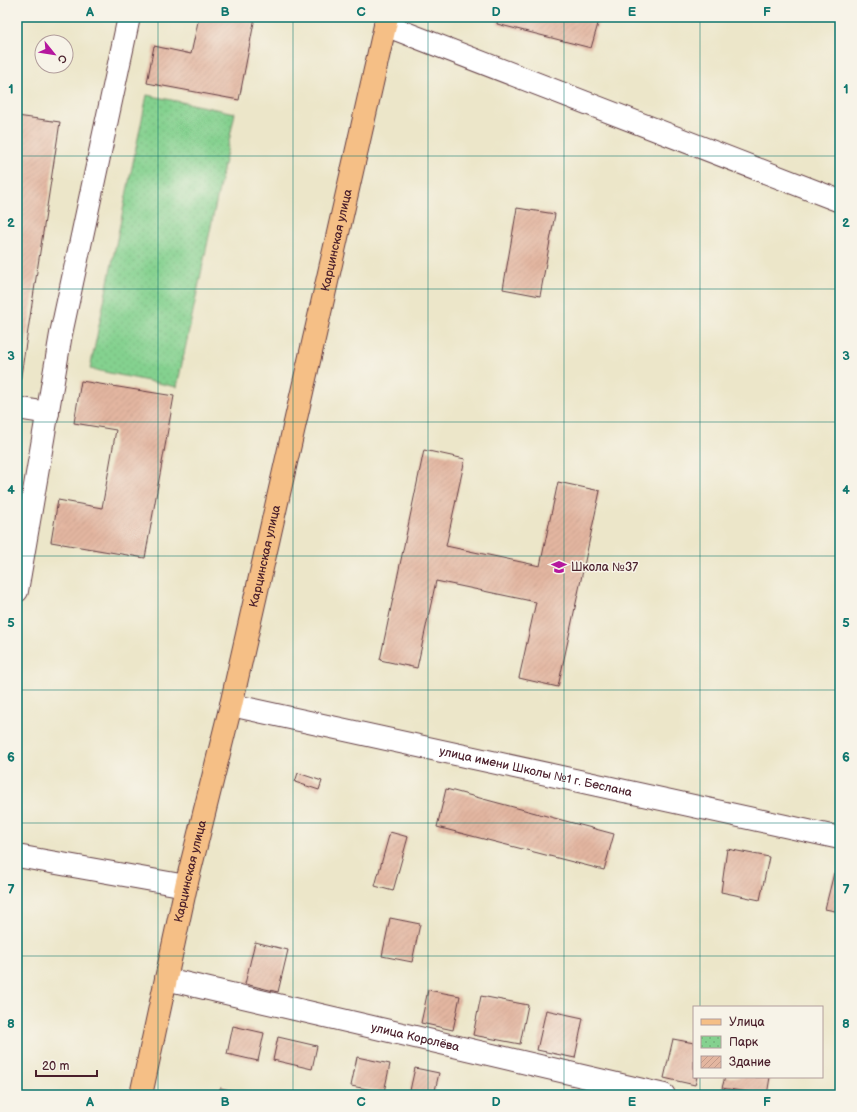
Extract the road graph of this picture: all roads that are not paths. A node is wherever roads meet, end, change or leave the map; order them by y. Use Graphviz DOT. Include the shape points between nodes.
graph roads {
  1 [pos="125,19"];
  2 [pos="386,21"];
  3 [pos="840,201"];
  4 [pos="17,408"];
  5 [pos="48,413"];
  6 [pos="17,591"];
  7 [pos="231,705"];
  8 [pos="840,838"];
  9 [pos="17,856"];
  10 [pos="186,886"];
  11 [pos="166,979"];
  12 [pos="141,1095"];
  13 [pos="664,1095"];
  1 -- 5 [label="street" via="61,334"];
  2 -- 3 [label="street"];
  2 -- 7 [label="main road, Карцинская улица"];
  4 -- 5 [label="street"];
  5 -- 6 [label="street"];
  7 -- 8 [label="street, улица имени Школы №1 г. Беслана"];
  7 -- 10 [label="main road, Карцинская улица"];
  9 -- 10 [label="street"];
  10 -- 11 [label="main road, Карцинская улица"];
  11 -- 12 [label="main road, Карцинская улица"];
  11 -- 13 [label="street, улица Королёва"];
}
